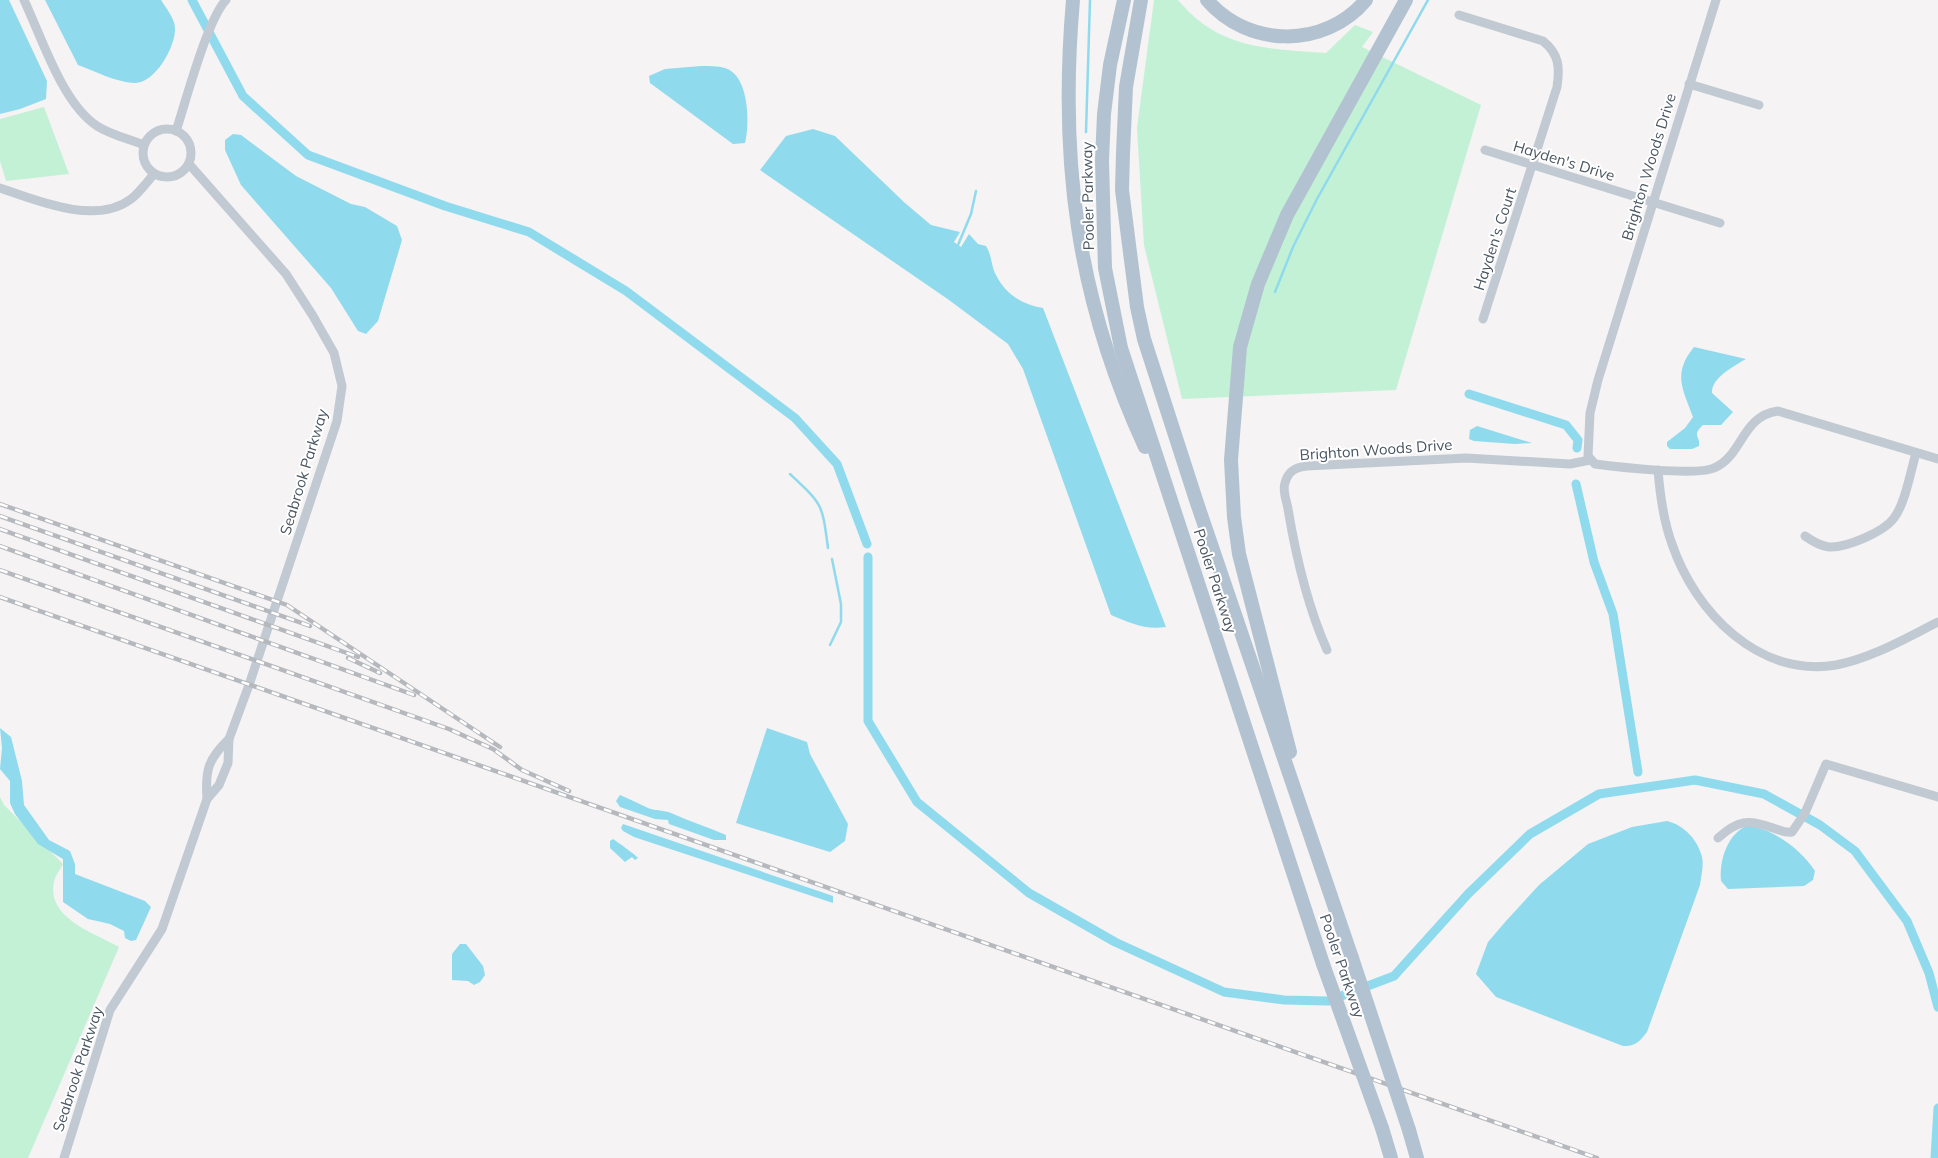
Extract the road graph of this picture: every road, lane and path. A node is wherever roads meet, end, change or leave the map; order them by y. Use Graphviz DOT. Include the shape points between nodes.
graph roads {
  1 [pos="24,0"];
  2 [pos="1073,0"];
  3 [pos="1124,0"];
  4 [pos="1141,0"];
  5 [pos="1207,0"];
  6 [pos="1366,0"];
  7 [pos="1406,0"];
  8 [pos="1716,0"];
  9 [pos="221,2"];
  10 [pos="1459,15"];
  11 [pos="1689,84"];
  12 [pos="1759,105"];
  13 [pos="176,131"];
  14 [pos="144,145"];
  15 [pos="1485,150"];
  16 [pos="188,164"];
  17 [pos="1533,166"];
  18 [pos="154,174"];
  19 [pos="0,188"];
  20 [pos="1652,203"];
  21 [pos="1720,223"];
  22 [pos="1484,319"];
  23 [pos="1916,452"];
  24 [pos="1938,459"];
  25 [pos="1590,460"];
  26 [pos="1658,470"];
  27 [pos="1175,513"];
  28 [pos="1804,536"];
  29 [pos="1938,622"];
  30 [pos="1327,650"];
  31 [pos="229,739"];
  32 [pos="1938,797"];
  33 [pos="207,799"];
  34 [pos="1302,814"];
  35 [pos="1718,838"];
  36 [pos="64,1158"];
  37 [pos="1391,1158"];
  38 [pos="1417,1158"];
  1 -- 14 [label="street" via="68,96 82,114 99,127"];
  2 -- 27 [label="main road" via="1067,113 1076,221 1088,285 1123,395"];
  3 -- 27 [label="main road, Pooler Parkway" via="1110,65 1104,114 1105,268 1121,348"];
  4 -- 34 [label="main road, Pooler Parkway" via="1126,87 1122,162 1122,190 1137,307 1144,339 1196,503"];
  5 -- 6 [label="main road" via="1242,27 1258,34 1286,36 1322,31 1351,15"];
  7 -- 34 [label="main road" via="1271,250 1248,314 1236,372 1231,460 1239,554 1289,749"];
  8 -- 11 [label="street, Brighton Woods Drive"];
  9 -- 13 [label="street"];
  10 -- 17 [label="street, Hayden's Court" via="1543,41 1558,59 1557,87"];
  11 -- 12 [label="street"];
  11 -- 20 [label="street, Brighton Woods Drive"];
  13 -- 14 [label="street" via="157,131"];
  13 -- 16 [label="street" via="188,141 191,149"];
  14 -- 18 [label="street" via="144,161"];
  15 -- 17 [label="street, Hayden's Drive"];
  16 -- 18 [label="street" via="177,175 161,177"];
  16 -- 31 [label="street, Seabrook Parkway" via="286,274 334,353 342,386 336,421"];
  17 -- 20 [label="street, Hayden's Drive"];
  17 -- 22 [label="street, Hayden's Court"];
  18 -- 19 [label="street" via="130,200 112,208 95,210 58,208"];
  20 -- 21 [label="street, Hayden's Drive"];
  20 -- 25 [label="street, Brighton Woods Drive" via="1593,399 1589,428"];
  23 -- 24 [label="street, Brighton Woods Drive"];
  23 -- 26 [label="street, Brighton Woods Drive" via="1778,411 1752,423 1724,462 1714,468"];
  23 -- 28 [label="street" via="1899,509 1882,529 1838,546 1816,543"];
  25 -- 26 [label="street, Brighton Woods Drive" via="1595,464"];
  25 -- 30 [label="street, Brighton Woods Drive" via="1570,464 1440,458 1297,467 1289,473 1284,484 1295,555"];
  26 -- 29 [label="street" via="1672,546 1700,600 1725,629 1764,655 1801,666 1836,665 1875,653"];
  27 -- 37 [label="main road, Pooler Parkway, bridge" via="1322,964"];
  31 -- 33 [label="street, Seabrook Parkway" via="228,763 219,785"];
  31 -- 33 [label="street, Seabrook Parkway" via="214,754 209,766"];
  32 -- 35 [label="street" via="1826,764 1792,832 1757,822 1744,822"];
  33 -- 36 [label="street, Seabrook Parkway" via="162,929 110,1010"];
  34 -- 38 [label="main road, Pooler Parkway, bridge"];
}
